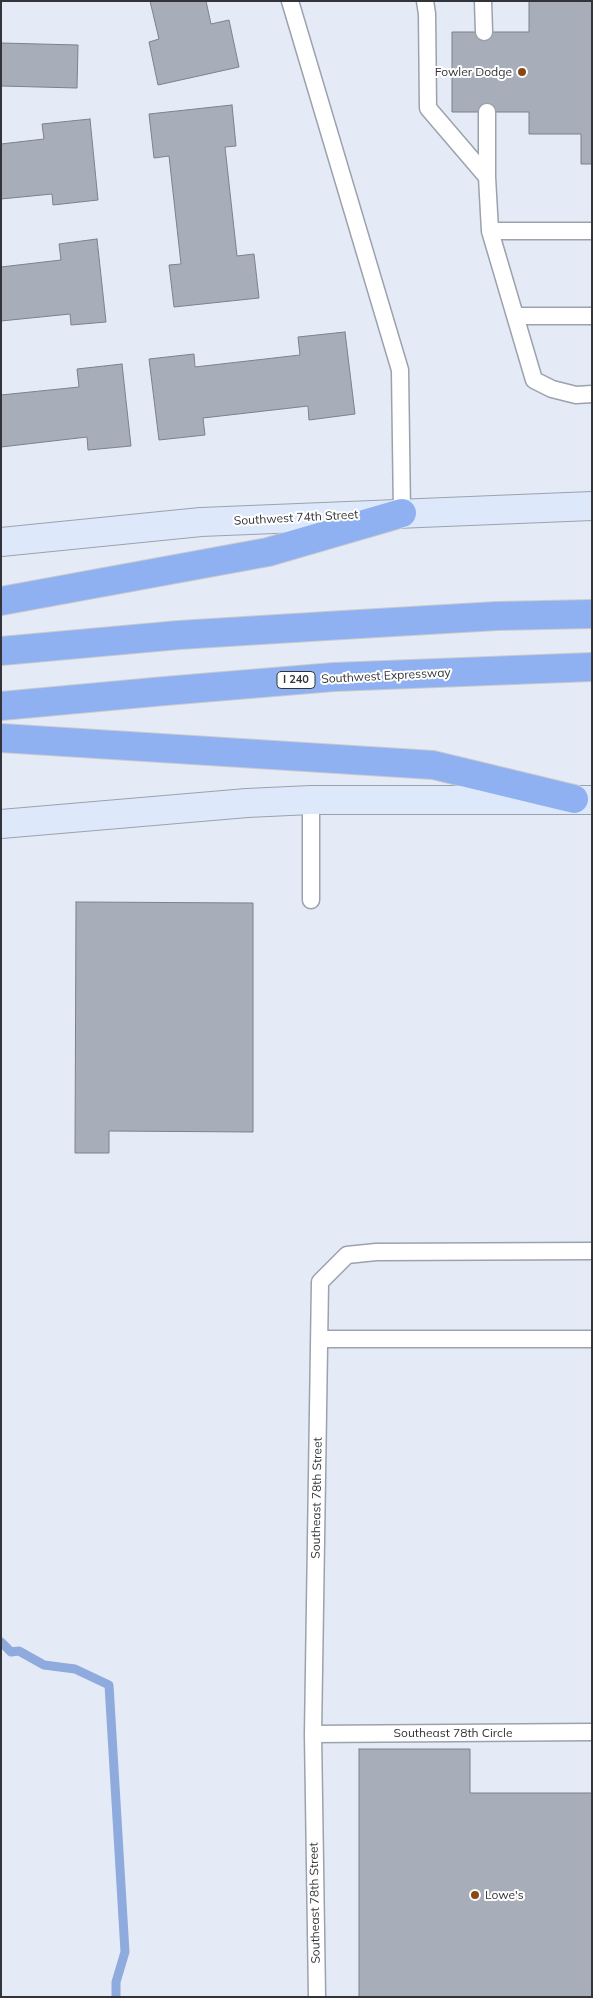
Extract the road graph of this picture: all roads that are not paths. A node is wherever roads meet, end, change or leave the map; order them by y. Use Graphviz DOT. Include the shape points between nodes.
graph roads {
  1 [pos="290,1"];
  2 [pos="424,1"];
  3 [pos="483,1"];
  4 [pos="484,32"];
  5 [pos="487,112"];
  6 [pos="487,177"];
  7 [pos="490,230"];
  8 [pos="592,230"];
  9 [pos="515,316"];
  10 [pos="592,316"];
  11 [pos="592,394"];
  12 [pos="592,506"];
  13 [pos="402,513"];
  14 [pos="1,542"];
  15 [pos="1,601"];
  16 [pos="592,614"];
  17 [pos="1,651"];
  18 [pos="592,667"];
  19 [pos="1,706"];
  20 [pos="1,738"];
  21 [pos="583,799"];
  22 [pos="311,800"];
  23 [pos="1,824"];
  24 [pos="311,900"];
  25 [pos="592,1252"];
  26 [pos="319,1339"];
  27 [pos="592,1340"];
  28 [pos="592,1732"];
  29 [pos="313,1734"];
  30 [pos="317,1997"];
  1 -- 13 [label="lane" via="400,370"];
  2 -- 6 [label="lane" via="427,14 428,108"];
  3 -- 4 [label="lane"];
  5 -- 6 [label="lane"];
  6 -- 7 [label="lane"];
  7 -- 8 [label="lane"];
  7 -- 9 [label="lane"];
  9 -- 10 [label="lane"];
  9 -- 11 [label="lane" via="534,380 576,395"];
  12 -- 13 [label="main road, Southwest 74th Street"];
  13 -- 14 [label="main road, Southwest 74th Street" via="200,522"];
  13 -- 15 [label="highway" via="268,552"];
  16 -- 17 [label="highway" via="343,624"];
  18 -- 19 [label="highway, Southwest Expressway / I 240" via="334,677"];
  20 -- 21 [label="highway" via="433,765"];
  21 -- 22 [label="main road"];
  22 -- 23 [label="main road"];
  22 -- 24 [label="lane"];
  25 -- 26 [label="lane, Southeast 78th Street" via="376,1252 347,1256 320,1282"];
  26 -- 27 [label="lane"];
  26 -- 29 [label="lane, Southeast 78th Street"];
  28 -- 29 [label="lane, Southeast 78th Circle"];
  29 -- 30 [label="lane, Southeast 78th Street"];
}
